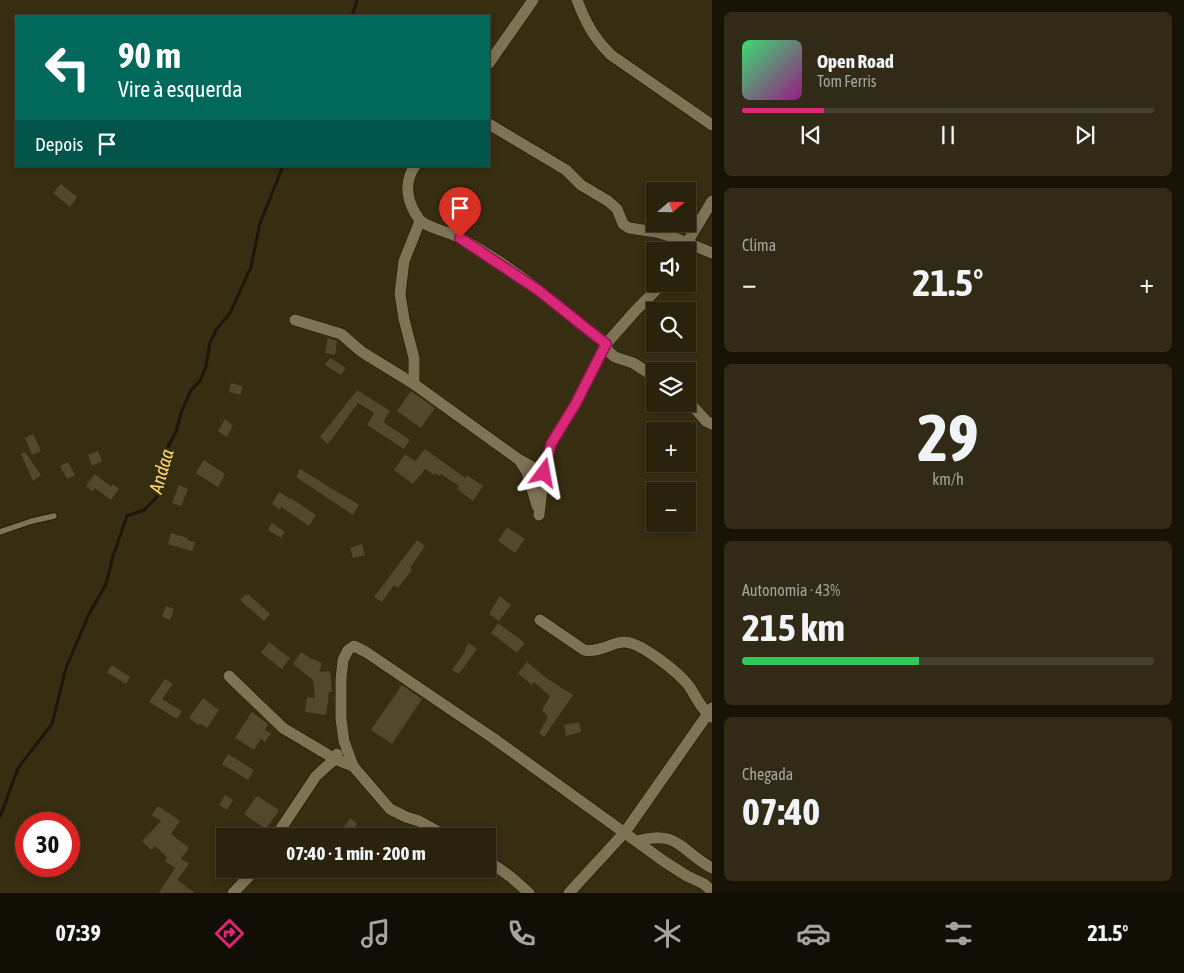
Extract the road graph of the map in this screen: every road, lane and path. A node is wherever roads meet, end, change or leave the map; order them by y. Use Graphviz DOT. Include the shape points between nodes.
graph roads {
  1 [pos="533,0"];
  2 [pos="577,0"];
  3 [pos="490,62"];
  4 [pos="490,125"];
  5 [pos="712,125"];
  6 [pos="414,167"];
  7 [pos="712,201"];
  8 [pos="420,221"];
  9 [pos="675,242"];
  10 [pos="687,242"];
  11 [pos="696,250"];
  12 [pos="712,253"];
  13 [pos="654,292"];
  14 [pos="295,320"];
  15 [pos="606,344"];
  16 [pos="646,372"];
  17 [pos="414,384"];
  18 [pos="696,410"];
  19 [pos="712,424"];
  20 [pos="518,459"];
  21 [pos="544,473"];
  22 [pos="54,516"];
  23 [pos="0,532"];
  24 [pos="540,620"];
  25 [pos="229,676"];
  26 [pos="710,713"];
  27 [pos="344,741"];
  28 [pos="335,759"];
  29 [pos="353,766"];
  30 [pos="281,828"];
  31 [pos="432,828"];
  32 [pos="626,832"];
  33 [pos="637,841"];
  34 [pos="496,867"];
  35 [pos="712,868"];
  36 [pos="247,878"];
  37 [pos="712,891"];
  38 [pos="233,893"];
  39 [pos="529,893"];
  40 [pos="569,893"];
  1 -- 3 [label="street"];
  2 -- 5 [label="street" via="587,25 611,55"];
  4 -- 9 [label="street" via="566,170 581,185 617,209 623,224 629,228 656,232"];
  6 -- 8 [label="street" via="409,175 407,191"];
  7 -- 10 [label="street"];
  8 -- 15 [label="street" via="460,238 499,262"];
  8 -- 17 [label="street" via="404,261 400,294 414,358"];
  11 -- 12 [label="street"];
  13 -- 15 [label="street"];
  14 -- 17 [label="street" via="341,334 362,352"];
  15 -- 16 [label="street" via="614,358"];
  15 -- 21 [label="street" via="551,444"];
  17 -- 20 [label="street"];
  18 -- 19 [label="street"];
  20 -- 21 [label="street"];
  20 -- 21 [label="street" via="527,472 539,515"];
  22 -- 23 [label="lane"];
  24 -- 26 [label="street" via="584,650 624,642 641,648 678,673"];
  25 -- 28 [label="street" via="283,728"];
  26 -- 32 [label="street"];
  27 -- 28 [label="street"];
  27 -- 29 [label="street"];
  27 -- 32 [label="street" via="341,719 343,660 354,646 493,738"];
  28 -- 29 [label="street"];
  28 -- 30 [label="street" via="316,776"];
  29 -- 31 [label="street" via="390,808"];
  32 -- 33 [label="street"];
  32 -- 40 [label="street"];
  33 -- 35 [label="street" via="651,837 668,838"];
  33 -- 37 [label="street"];
  34 -- 39 [label="street"];
  36 -- 38 [label="street"];
}
